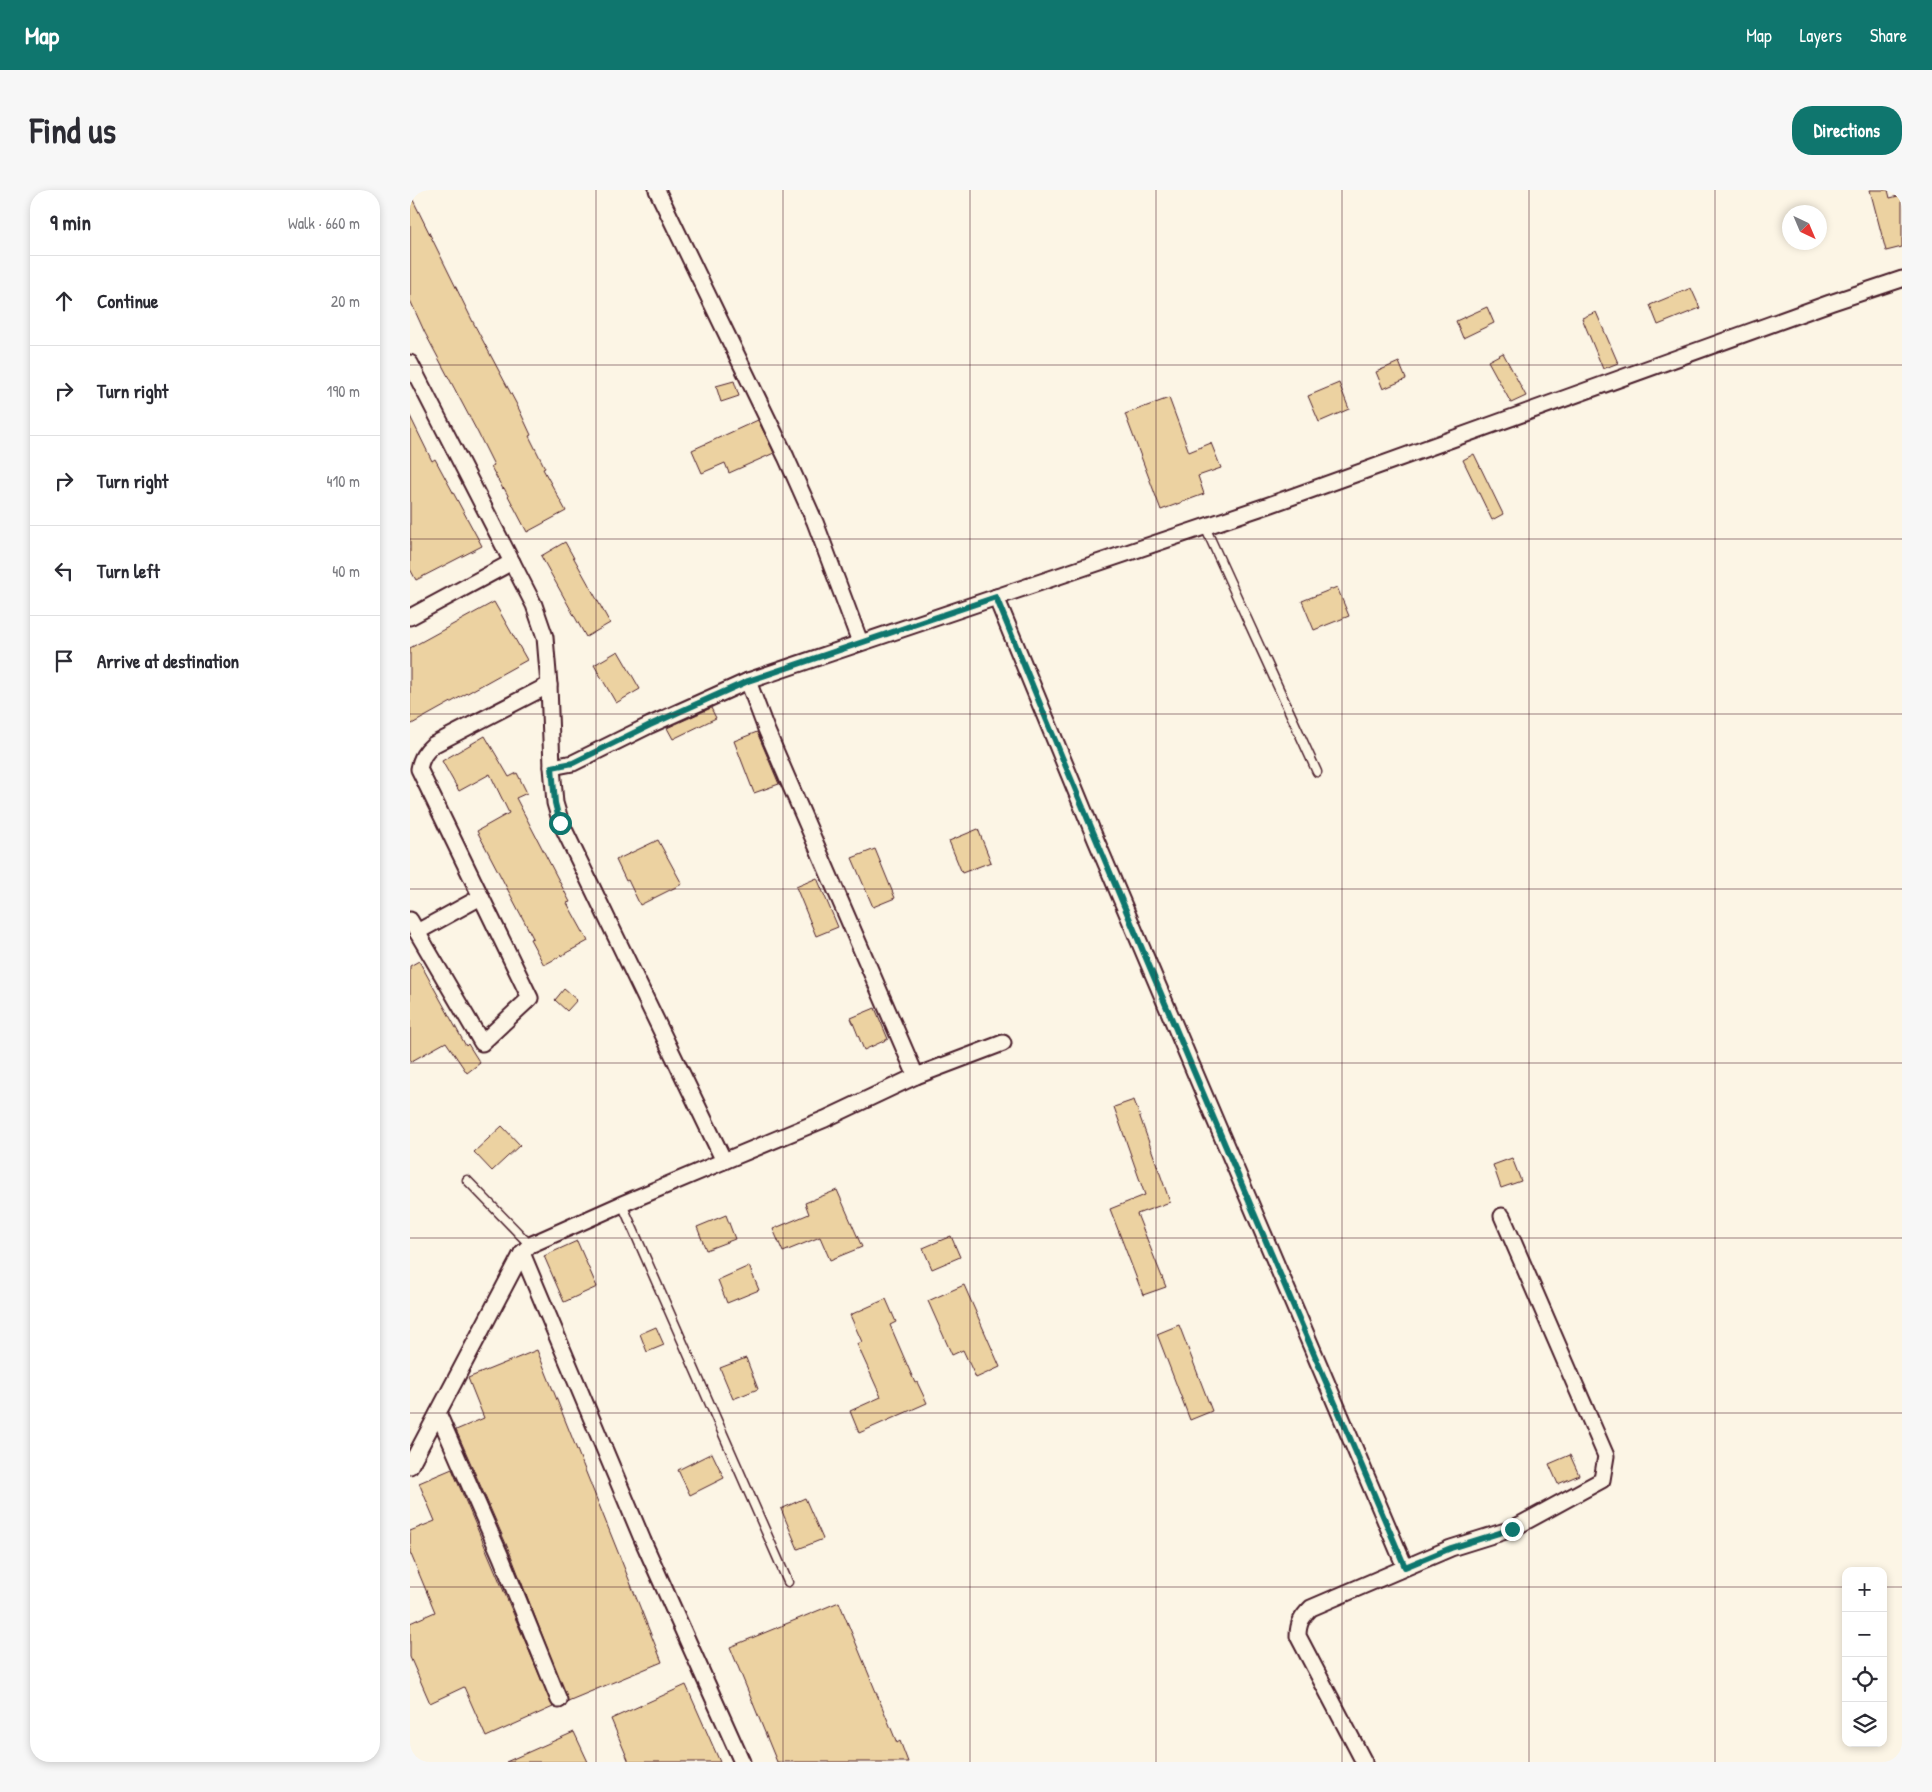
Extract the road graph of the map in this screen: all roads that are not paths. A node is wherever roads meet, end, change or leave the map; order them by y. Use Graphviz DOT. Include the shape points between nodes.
graph roads {
  1 [pos="657,190"];
  2 [pos="1902,279"];
  3 [pos="410,363"];
  4 [pos="1205,527"];
  5 [pos="512,562"];
  6 [pos="996,597"];
  7 [pos="410,617"];
  8 [pos="860,642"];
  9 [pos="748,681"];
  10 [pos="549,685"];
  11 [pos="552,767"];
  12 [pos="1317,772"];
  13 [pos="481,897"];
  14 [pos="414,926"];
  15 [pos="1003,1043"];
  16 [pos="916,1076"];
  17 [pos="724,1162"];
  18 [pos="467,1180"];
  19 [pos="622,1204"];
  20 [pos="1502,1216"];
  21 [pos="526,1249"];
  22 [pos="438,1413"];
  23 [pos="410,1466"];
  24 [pos="1405,1567"];
  25 [pos="788,1582"];
  26 [pos="559,1700"];
  27 [pos="742,1762"];
  28 [pos="1364,1762"];
  1 -- 8 [label="street" via="793,473"];
  2 -- 4 [label="street"];
  3 -- 5 [label="street"];
  4 -- 6 [label="street"];
  4 -- 12 [label="lane"];
  5 -- 7 [label="street"];
  5 -- 10 [label="street" via="534,605 545,637"];
  6 -- 8 [label="street"];
  6 -- 24 [label="street" via="1118,894"];
  8 -- 9 [label="street"];
  9 -- 11 [label="street" via="573,763"];
  9 -- 16 [label="street"];
  10 -- 11 [label="street"];
  10 -- 13 [label="street" via="433,745 421,760 419,769"];
  11 -- 17 [label="street" via="560,823"];
  13 -- 14 [label="street"];
  13 -- 14 [label="street" via="530,998 482,1044"];
  15 -- 16 [label="street"];
  16 -- 17 [label="street"];
  17 -- 19 [label="street"];
  18 -- 21 [label="lane"];
  19 -- 21 [label="street"];
  19 -- 25 [label="lane"];
  20 -- 24 [label="street" via="1606,1456 1602,1480 1512,1529 1451,1548"];
  21 -- 22 [label="street"];
  21 -- 27 [label="street" via="643,1541"];
  22 -- 23 [label="street"];
  22 -- 26 [label="street"];
  24 -- 28 [label="street" via="1311,1608 1298,1625 1298,1636"];
}
